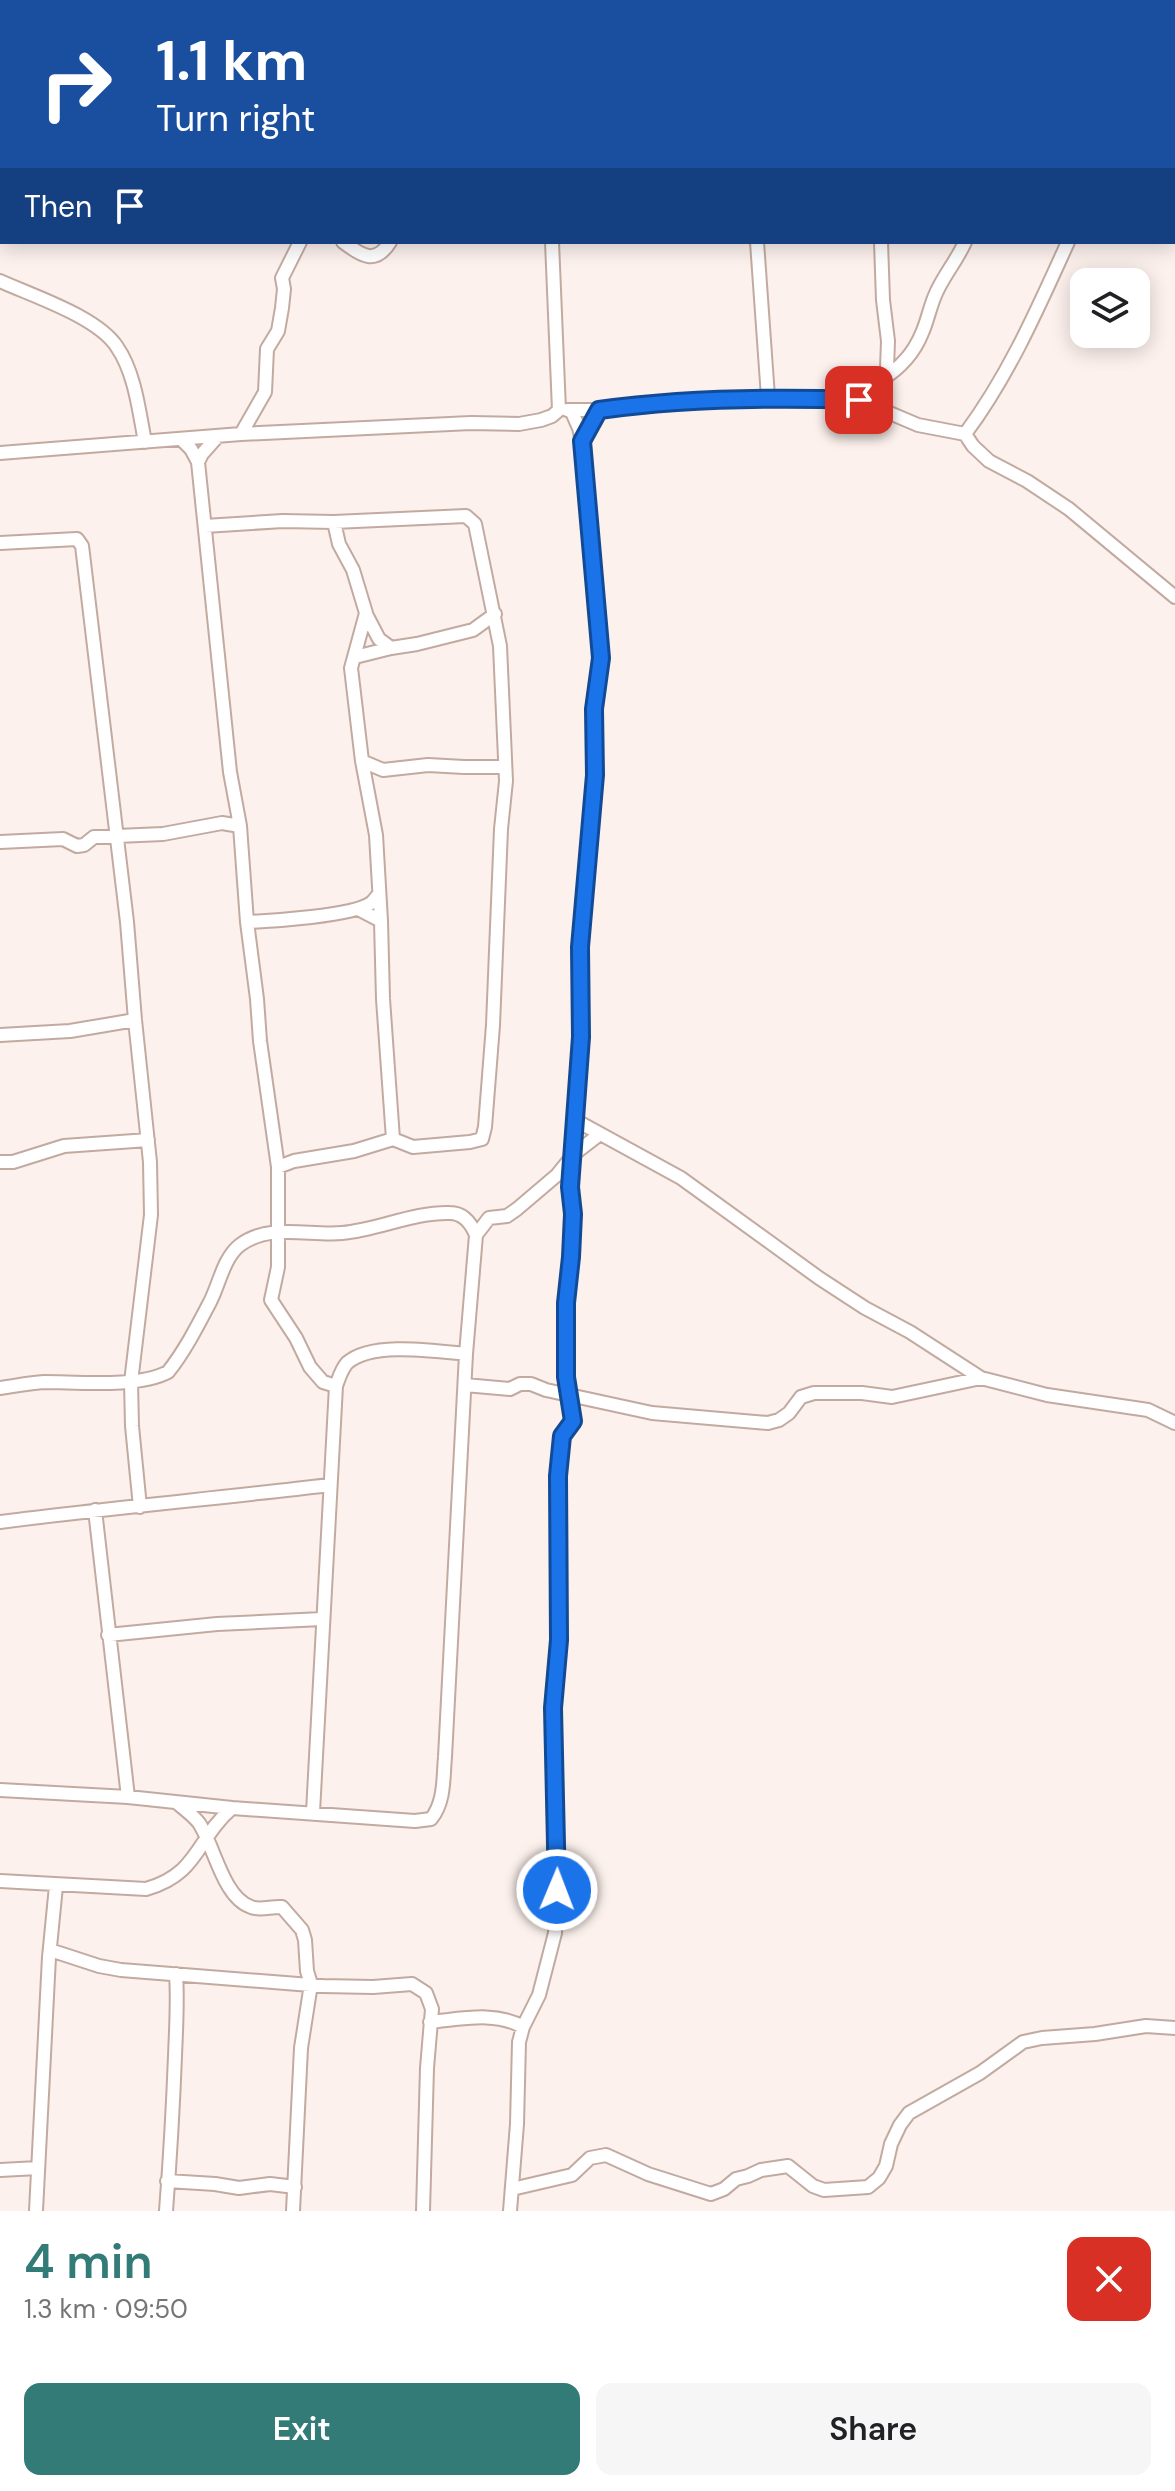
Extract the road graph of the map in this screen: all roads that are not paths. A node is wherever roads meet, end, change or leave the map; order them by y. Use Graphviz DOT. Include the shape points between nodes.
graph roads {
  1 [pos="299,244"];
  2 [pos="346,244"];
  3 [pos="389,244"];
  4 [pos="552,244"];
  5 [pos="757,244"];
  6 [pos="881,244"];
  7 [pos="964,244"];
  8 [pos="1067,244"];
  9 [pos="0,281"];
  10 [pos="879,381"];
  11 [pos="768,397"];
  12 [pos="859,400"];
  13 [pos="565,410"];
  14 [pos="599,410"];
  15 [pos="241,434"];
  16 [pos="965,434"];
  17 [pos="218,436"];
  18 [pos="181,439"];
  19 [pos="582,441"];
  20 [pos="145,442"];
  21 [pos="0,453"];
  22 [pos="198,462"];
  23 [pos="334,522"];
  24 [pos="205,526"];
  25 [pos="0,543"];
  26 [pos="1175,597"];
  27 [pos="366,613"];
  28 [pos="495,614"];
  29 [pos="478,628"];
  30 [pos="499,639"];
  31 [pos="391,648"];
  32 [pos="355,657"];
  33 [pos="362,761"];
  34 [pos="504,767"];
  35 [pos="240,826"];
  36 [pos="115,834"];
  37 [pos="0,842"];
  38 [pos="379,894"];
  39 [pos="358,909"];
  40 [pos="381,921"];
  41 [pos="247,922"];
  42 [pos="135,1020"];
  43 [pos="0,1035"];
  44 [pos="575,1120"];
  45 [pos="600,1134"];
  46 [pos="393,1139"];
  47 [pos="148,1140"];
  48 [pos="574,1154"];
  49 [pos="0,1162"];
  50 [pos="278,1167"];
  51 [pos="489,1218"];
  52 [pos="467,1219"];
  53 [pos="279,1232"];
  54 [pos="476,1235"];
  55 [pos="466,1354"];
  56 [pos="981,1378"];
  57 [pos="131,1382"];
  58 [pos="465,1385"];
  59 [pos="336,1386"];
  60 [pos="0,1388"];
  61 [pos="568,1395"];
  62 [pos="1175,1423"];
  63 [pos="330,1485"];
  64 [pos="140,1507"];
  65 [pos="95,1510"];
  66 [pos="0,1522"];
  67 [pos="322,1619"];
  68 [pos="108,1635"];
  69 [pos="0,1790"];
  70 [pos="128,1797"];
  71 [pos="176,1802"];
  72 [pos="232,1808"];
  73 [pos="313,1812"];
  74 [pos="206,1837"];
  75 [pos="0,1881"];
  76 [pos="56,1886"];
  77 [pos="50,1950"];
  78 [pos="176,1974"];
  79 [pos="291,1984"];
  80 [pos="311,1984"];
  81 [pos="308,2003"];
  82 [pos="430,2022"];
  83 [pos="523,2027"];
  84 [pos="1175,2028"];
  85 [pos="38,2168"];
  86 [pos="0,2170"];
  87 [pos="167,2181"];
  88 [pos="295,2187"];
  89 [pos="512,2189"];
  90 [pos="36,2211"];
  91 [pos="166,2211"];
  92 [pos="293,2211"];
  93 [pos="423,2211"];
  94 [pos="510,2211"];
  1 -- 15 [label="street" via="282,278 282,308 278,331 267,349 265,392"];
  2 -- 3 [label="street" via="368,257"];
  4 -- 13 [label="street"];
  5 -- 11 [label="street"];
  6 -- 10 [label="street" via="888,341 887,368"];
  7 -- 10 [label="street" via="938,289 922,333 897,370"];
  8 -- 16 [label="street" via="991,400"];
  9 -- 20 [label="street" via="70,312 117,346"];
  10 -- 12 [label="street"];
  11 -- 12 [label="street"];
  11 -- 14 [label="street"];
  12 -- 16 [label="street" via="918,425"];
  13 -- 14 [label="street"];
  13 -- 15 [label="street" via="519,424"];
  13 -- 19 [label="street"];
  14 -- 19 [label="street"];
  15 -- 17 [label="street"];
  16 -- 26 [label="street" via="989,461 1069,509"];
  17 -- 18 [label="street"];
  17 -- 22 [label="street"];
  18 -- 20 [label="street"];
  18 -- 22 [label="street"];
  19 -- 44 [label="street" via="601,658 580,947"];
  20 -- 21 [label="street"];
  22 -- 24 [label="street"];
  23 -- 24 [label="street"];
  23 -- 27 [label="street"];
  23 -- 28 [label="street" via="466,516 475,524"];
  24 -- 35 [label="street"];
  25 -- 36 [label="street" via="77,539 82,546"];
  27 -- 31 [label="street" via="379,639"];
  27 -- 32 [label="street"];
  28 -- 29 [label="street"];
  28 -- 30 [label="street"];
  29 -- 30 [label="street"];
  29 -- 31 [label="street"];
  30 -- 34 [label="street"];
  31 -- 32 [label="street"];
  32 -- 33 [label="street" via="351,668"];
  33 -- 34 [label="street" via="383,770"];
  33 -- 38 [label="street" via="376,835"];
  34 -- 46 [label="street" via="493,1025 482,1139 413,1147"];
  35 -- 36 [label="street" via="222,823 163,834"];
  35 -- 41 [label="street"];
  36 -- 37 [label="street" via="77,846 54,838"];
  36 -- 42 [label="street"];
  38 -- 39 [label="street"];
  38 -- 40 [label="street"];
  39 -- 40 [label="street"];
  39 -- 41 [label="street"];
  40 -- 46 [label="street"];
  41 -- 50 [label="street"];
  42 -- 43 [label="street"];
  42 -- 47 [label="street"];
  44 -- 45 [label="street"];
  44 -- 48 [label="street"];
  45 -- 48 [label="street"];
  45 -- 56 [label="street" via="681,1178 842,1293"];
  46 -- 50 [label="street"];
  47 -- 49 [label="street" via="64,1146"];
  47 -- 57 [label="street" via="151,1215"];
  48 -- 51 [label="street" via="517,1209"];
  48 -- 61 [label="street" via="566,1303"];
  50 -- 53 [label="street"];
  51 -- 52 [label="street"];
  51 -- 54 [label="street"];
  52 -- 53 [label="street" via="453,1213 340,1233"];
  52 -- 54 [label="street"];
  53 -- 57 [label="street" via="239,1245 168,1372"];
  53 -- 59 [label="street" via="271,1300 310,1367 323,1382"];
  54 -- 55 [label="street"];
  55 -- 58 [label="street"];
  55 -- 59 [label="street" via="382,1351 356,1357 345,1365"];
  56 -- 61 [label="street" via="892,1397 814,1393 768,1423 652,1413"];
  56 -- 62 [label="street" via="1047,1395 1148,1410"];
  57 -- 60 [label="street" via="40,1382"];
  57 -- 64 [label="street"];
  58 -- 61 [label="street" via="510,1389 531,1384"];
  58 -- 73 [label="street" via="438,1811 431,1819 415,1821"];
  59 -- 63 [label="street"];
  61 -- 83 [label="street" via="573,1421 562,1436 558,1476 555,1933 539,1995"];
  63 -- 64 [label="street"];
  63 -- 67 [label="street"];
  64 -- 65 [label="street"];
  65 -- 66 [label="street"];
  65 -- 68 [label="street"];
  67 -- 68 [label="street"];
  67 -- 73 [label="street"];
  68 -- 70 [label="street"];
  69 -- 70 [label="street"];
  70 -- 71 [label="street"];
  71 -- 72 [label="street"];
  71 -- 74 [label="street" via="198,1821"];
  72 -- 73 [label="street"];
  72 -- 74 [label="street"];
  74 -- 76 [label="street" via="185,1869 163,1884 146,1889"];
  74 -- 80 [label="street" via="219,1870 242,1902 252,1908 282,1907 297,1923"];
  75 -- 76 [label="street"];
  76 -- 77 [label="street"];
  77 -- 78 [label="street" via="99,1966"];
  77 -- 85 [label="street"];
  78 -- 79 [label="street"];
  78 -- 87 [label="street"];
  79 -- 80 [label="street"];
  79 -- 81 [label="street"];
  80 -- 81 [label="street"];
  80 -- 82 [label="street" via="412,1984 426,1993"];
  81 -- 88 [label="street"];
  82 -- 83 [label="street" via="497,2017"];
  82 -- 93 [label="street"];
  83 -- 89 [label="street"];
  84 -- 89 [label="street" via="1146,2026 1023,2042 909,2113 891,2144 886,2166 868,2187 824,2190 788,2166 775,2166 711,2194 606,2155 590,2158 572,2175"];
  85 -- 86 [label="street"];
  85 -- 90 [label="street"];
  87 -- 88 [label="street"];
  87 -- 91 [label="street"];
  88 -- 92 [label="street"];
  89 -- 94 [label="street"];
}
